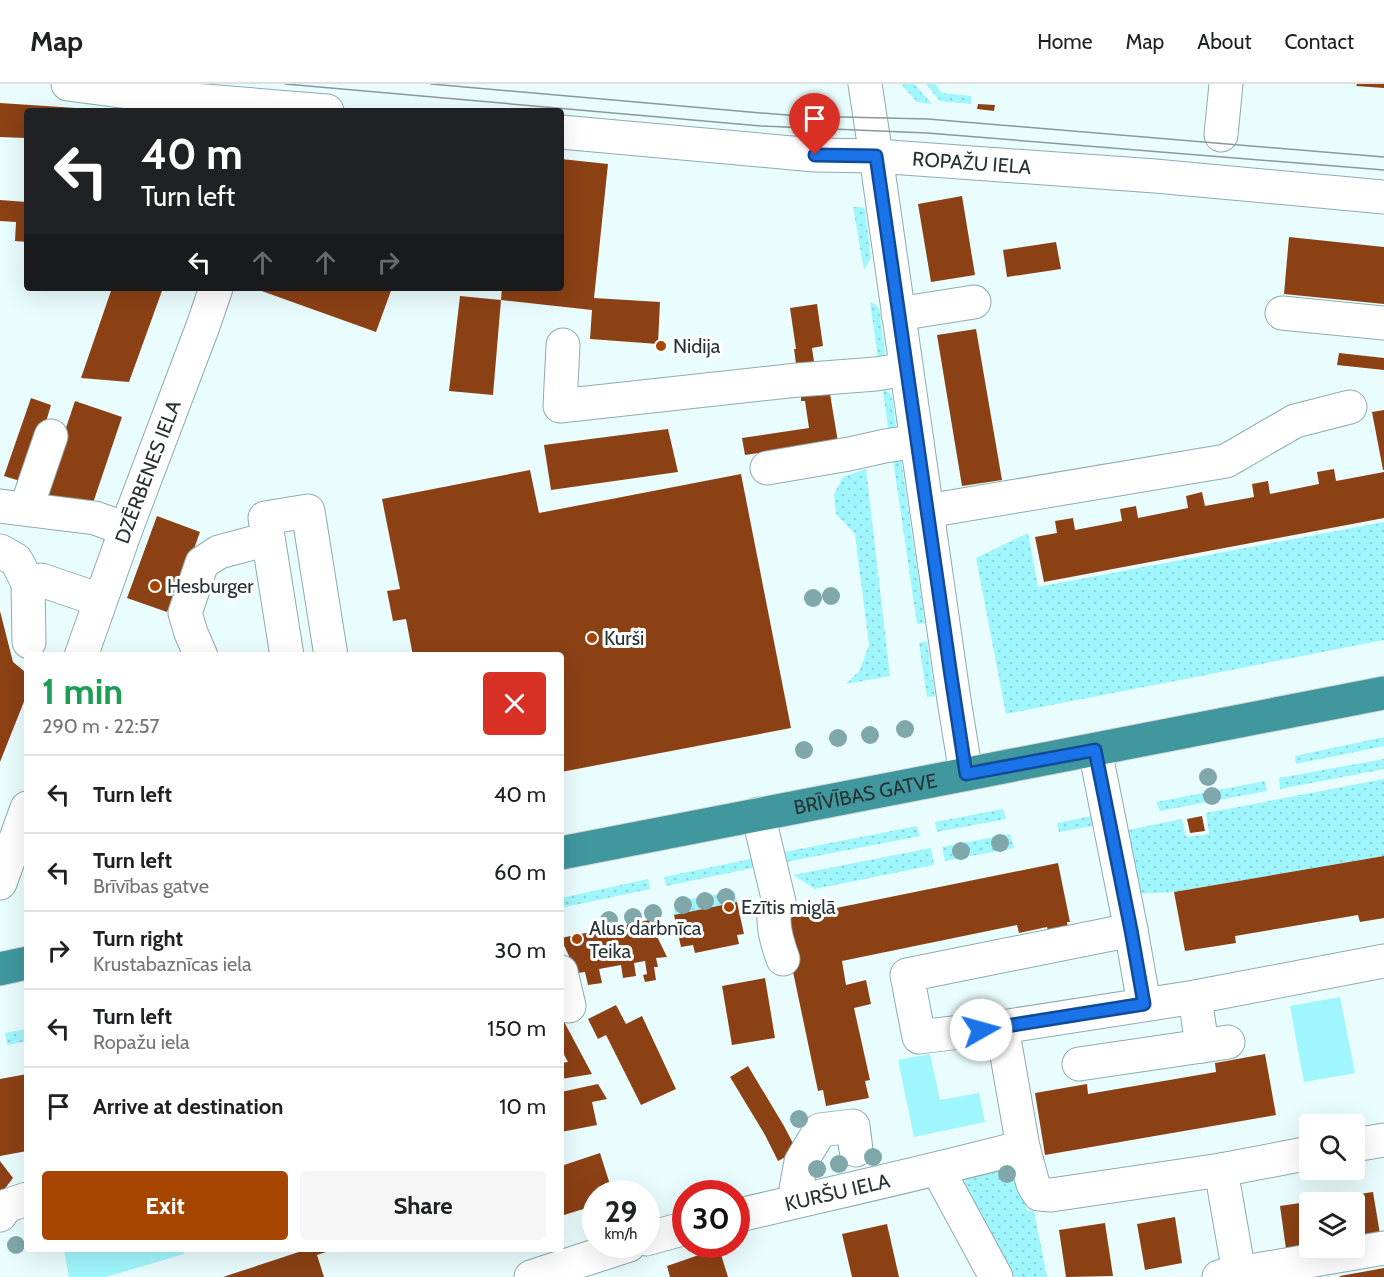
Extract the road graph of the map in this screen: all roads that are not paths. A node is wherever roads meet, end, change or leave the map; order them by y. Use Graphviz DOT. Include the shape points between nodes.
graph roads {
  1 [pos="68,84"];
  2 [pos="865,84"];
  3 [pos="1226,84"];
  4 [pos="182,92"];
  5 [pos="268,108"];
  6 [pos="564,132"];
  7 [pos="1221,135"];
  8 [pos="876,156"];
  9 [pos="1384,197"];
  10 [pos="215,291"];
  11 [pos="974,302"];
  12 [pos="1281,313"];
  13 [pos="898,314"];
  14 [pos="1384,323"];
  15 [pos="563,345"];
  16 [pos="906,369"];
  17 [pos="1350,407"];
  18 [pos="51,436"];
  19 [pos="917,441"];
  20 [pos="767,468"];
  21 [pos="13,507"];
  22 [pos="927,511"];
  23 [pos="126,528"];
  24 [pos="268,539"];
  25 [pos="0,551"];
  26 [pos="28,583"];
  27 [pos="100,600"];
  28 [pos="29,642"];
  29 [pos="196,644"];
  30 [pos="82,652"];
  31 [pos="286,652"];
  32 [pos="330,652"];
  33 [pos="1384,693"];
  34 [pos="1095,750"];
  35 [pos="966,774"];
  36 [pos="758,814"];
  37 [pos="24,816"];
  38 [pos="564,852"];
  39 [pos="0,884"];
  40 [pos="1131,930"];
  41 [pos="783,959"];
  42 [pos="1384,961"];
  43 [pos="24,964"];
  44 [pos="0,969"];
  45 [pos="564,985"];
  46 [pos="1195,997"];
  47 [pos="1144,1004"];
  48 [pos="569,1006"];
  49 [pos="1002,1027"];
  50 [pos="1079,1064"];
  51 [pos="1384,1140"];
  52 [pos="1365,1143"];
  53 [pos="1023,1147"];
  54 [pos="856,1150"];
  55 [pos="1299,1156"];
  56 [pos="938,1170"];
  57 [pos="1221,1170"];
  58 [pos="796,1189"];
  59 [pos="24,1200"];
  60 [pos="750,1213"];
  61 [pos="0,1215"];
  62 [pos="1384,1248"];
  63 [pos="589,1258"];
  64 [pos="1229,1275"];
  65 [pos="531,1277"];
  66 [pos="996,1277"];
  1 -- 4 [label="street"];
  2 -- 8 [label="street"];
  3 -- 7 [label="street"];
  4 -- 5 [label="street"];
  6 -- 8 [label="street, ROPAŽU IELA" via="815,155"];
  8 -- 9 [label="street, ROPAŽU IELA"];
  8 -- 13 [label="street"];
  10 -- 23 [label="street, DZĒRBENES IELA"];
  11 -- 13 [label="street"];
  12 -- 14 [label="street"];
  13 -- 16 [label="street"];
  15 -- 16 [label="street" via="560,406"];
  16 -- 19 [label="street"];
  17 -- 22 [label="street" via="1295,421 1226,461"];
  18 -- 21 [label="street"];
  19 -- 20 [label="street"];
  19 -- 22 [label="street"];
  21 -- 23 [label="street" via="95,518"];
  22 -- 35 [label="street"];
  23 -- 27 [label="street, DZĒRBENES IELA"];
  24 -- 29 [label="street" via="219,552 201,563 185,613"];
  24 -- 31 [label="street"];
  24 -- 32 [label="street" via="265,518 308,511"];
  25 -- 26 [label="street" via="16,560"];
  26 -- 27 [label="street" via="41,580"];
  26 -- 28 [label="street"];
  27 -- 30 [label="street, DZĒRBENES IELA"];
  33 -- 34 [label="highway, BRĪVĪBAS GATVE"];
  34 -- 35 [label="highway, BRĪVĪBAS GATVE"];
  34 -- 40 [label="street"];
  35 -- 36 [label="highway, BRĪVĪBAS GATVE"];
  36 -- 38 [label="highway, BRĪVĪBAS GATVE"];
  36 -- 41 [label="street" via="779,902 774,921"];
  37 -- 39 [label="street"];
  40 -- 47 [label="street"];
  40 -- 49 [label="street" via="907,975 919,1036"];
  42 -- 46 [label="street"];
  43 -- 44 [label="highway"];
  45 -- 48 [label="street"];
  46 -- 47 [label="street"];
  46 -- 50 [label="street" via="1215,1044"];
  47 -- 49 [label="street"];
  49 -- 53 [label="street"];
  51 -- 52 [label="street"];
  53 -- 56 [label="street, KURŠU IELA"];
  53 -- 57 [label="street" via="1039,1194"];
  54 -- 58 [label="street" via="853,1125 820,1130 801,1162"];
  55 -- 57 [label="street"];
  56 -- 60 [label="street, KURŠU IELA"];
  56 -- 66 [label="street"];
  57 -- 64 [label="street"];
  59 -- 61 [label="street" via="6,1206"];
  62 -- 64 [label="street"];
  63 -- 65 [label="street"];
}
